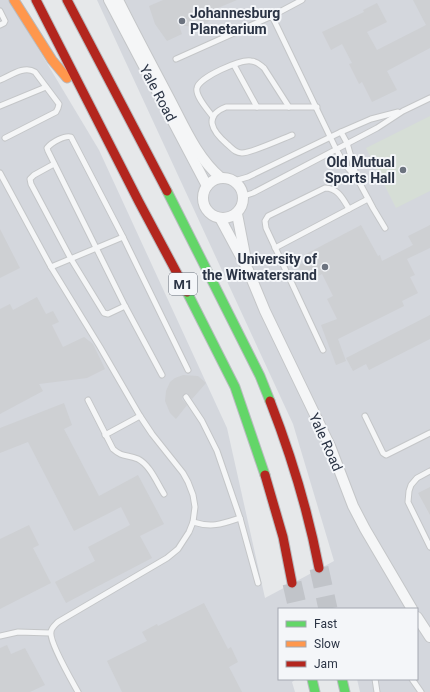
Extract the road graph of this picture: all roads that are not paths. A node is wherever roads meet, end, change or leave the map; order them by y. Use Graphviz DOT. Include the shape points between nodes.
graph roads {
  1 [pos="14,0"];
  2 [pos="36,0"];
  3 [pos="67,0"];
  4 [pos="109,0"];
  5 [pos="118,0"];
  6 [pos="302,0"];
  7 [pos="0,11"];
  8 [pos="272,16"];
  9 [pos="0,25"];
  10 [pos="133,38"];
  11 [pos="176,59"];
  12 [pos="234,65"];
  13 [pos="0,80"];
  14 [pos="46,87"];
  15 [pos="85,96"];
  16 [pos="430,98"];
  17 [pos="0,106"];
  18 [pos="257,107"];
  19 [pos="289,107"];
  20 [pos="317,107"];
  21 [pos="403,111"];
  22 [pos="213,117"];
  23 [pos="341,132"];
  24 [pos="292,135"];
  25 [pos="330,137"];
  26 [pos="5,138"];
  27 [pos="347,143"];
  28 [pos="336,149"];
  29 [pos="54,164"];
  30 [pos="0,173"];
  31 [pos="221,178"];
  32 [pos="357,178"];
  33 [pos="234,181"];
  34 [pos="207,186"];
  35 [pos="244,196"];
  36 [pos="368,199"];
  37 [pos="349,209"];
  38 [pos="237,214"];
  39 [pos="220,218"];
  40 [pos="385,228"];
  41 [pos="123,237"];
  42 [pos="97,248"];
  43 [pos="276,248"];
  44 [pos="71,259"];
  45 [pos="51,267"];
  46 [pos="248,270"];
  47 [pos="125,306"];
  48 [pos="323,350"];
  49 [pos="188,370"];
  50 [pos="162,375"];
  51 [pos="186,397"];
  52 [pos="88,400"];
  53 [pos="140,416"];
  54 [pos="365,416"];
  55 [pos="430,433"];
  56 [pos="105,435"];
  57 [pos="430,471"];
  58 [pos="164,494"];
  59 [pos="240,518"];
  60 [pos="193,522"];
  61 [pos="430,547"];
  62 [pos="319,568"];
  63 [pos="258,583"];
  64 [pos="292,583"];
  65 [pos="411,608"];
  66 [pos="418,619"];
  67 [pos="50,633"];
  68 [pos="0,636"];
  69 [pos="430,637"];
  70 [pos="312,680"];
  71 [pos="342,680"];
  72 [pos="374,680"];
  73 [pos="413,680"];
  74 [pos="78,692"];
  75 [pos="315,692"];
  76 [pos="345,692"];
  77 [pos="377,692"];
  78 [pos="421,692"];
  1 -- 15 [label="highway" via="52,60"];
  2 -- 15 [label="highway, M1"];
  3 -- 62 [label="highway, M1" via="260,376 287,446 311,528"];
  4 -- 10 [label="street, Yale Road"];
  5 -- 10 [label="street, Yale Road"];
  6 -- 8 [label="lane"];
  7 -- 9 [label="lane" via="5,21"];
  8 -- 11 [label="lane"];
  8 -- 20 [label="lane"];
  10 -- 31 [label="street, Yale Road" via="204,161"];
  10 -- 34 [label="street, Yale Road"];
  12 -- 18 [label="lane"];
  12 -- 19 [label="lane" via="242,61 259,63"];
  12 -- 22 [label="lane" via="217,72 197,87 200,100"];
  13 -- 14 [label="lane" via="31,69"];
  14 -- 17 [label="lane"];
  14 -- 26 [label="lane" via="59,104 56,112"];
  15 -- 64 [label="highway, M1" via="235,387 261,460 283,537"];
  16 -- 21 [label="lane"];
  18 -- 19 [label="lane"];
  18 -- 22 [label="lane" via="226,107"];
  19 -- 20 [label="lane"];
  20 -- 25 [label="lane"];
  21 -- 23 [label="lane" via="371,119"];
  21 -- 27 [label="lane"];
  22 -- 24 [label="lane" via="212,126 215,133 236,152 251,151"];
  23 -- 25 [label="lane"];
  23 -- 27 [label="lane"];
  25 -- 28 [label="lane"];
  25 -- 33 [label="lane" via="248,177"];
  27 -- 28 [label="lane"];
  27 -- 32 [label="lane"];
  28 -- 32 [label="lane" via="345,165"];
  28 -- 35 [label="lane"];
  29 -- 41 [label="lane" via="48,148 71,137"];
  29 -- 42 [label="lane"];
  29 -- 44 [label="lane" via="30,179"];
  30 -- 45 [label="lane"];
  31 -- 33 [label="street"];
  31 -- 34 [label="street"];
  32 -- 36 [label="lane"];
  33 -- 35 [label="street"];
  34 -- 39 [label="street" via="203,194 206,210 212,216"];
  35 -- 38 [label="street" via="244,202"];
  36 -- 37 [label="lane"];
  36 -- 40 [label="lane"];
  37 -- 43 [label="lane"];
  37 -- 43 [label="lane" via="336,191 325,188 268,216 265,224"];
  38 -- 39 [label="street"];
  38 -- 46 [label="street, Yale Road"];
  39 -- 46 [label="street, Yale Road"];
  41 -- 42 [label="lane"];
  41 -- 49 [label="lane"];
  42 -- 44 [label="lane"];
  42 -- 47 [label="lane"];
  43 -- 48 [label="lane"];
  44 -- 45 [label="lane"];
  44 -- 47 [label="lane" via="104,313 108,314"];
  45 -- 53 [label="lane"];
  46 -- 65 [label="street, Yale Road" via="330,446 353,506"];
  47 -- 50 [label="lane"];
  51 -- 59 [label="lane" via="217,451"];
  52 -- 56 [label="lane"];
  53 -- 56 [label="lane"];
  53 -- 60 [label="lane" via="188,482 195,507"];
  54 -- 55 [label="lane" via="386,455"];
  56 -- 58 [label="lane" via="119,454 139,459 146,465"];
  57 -- 61 [label="lane" via="417,478 411,485 408,502"];
  59 -- 60 [label="lane" via="217,526 204,526"];
  59 -- 63 [label="lane"];
  60 -- 67 [label="lane" via="178,549 167,558 58,622"];
  66 -- 69 [label="street"];
  67 -- 68 [label="lane" via="18,632"];
  67 -- 74 [label="lane"];
  70 -- 75 [label="highway"];
  71 -- 76 [label="highway"];
  72 -- 77 [label="lane"];
  73 -- 78 [label="lane"];
}
